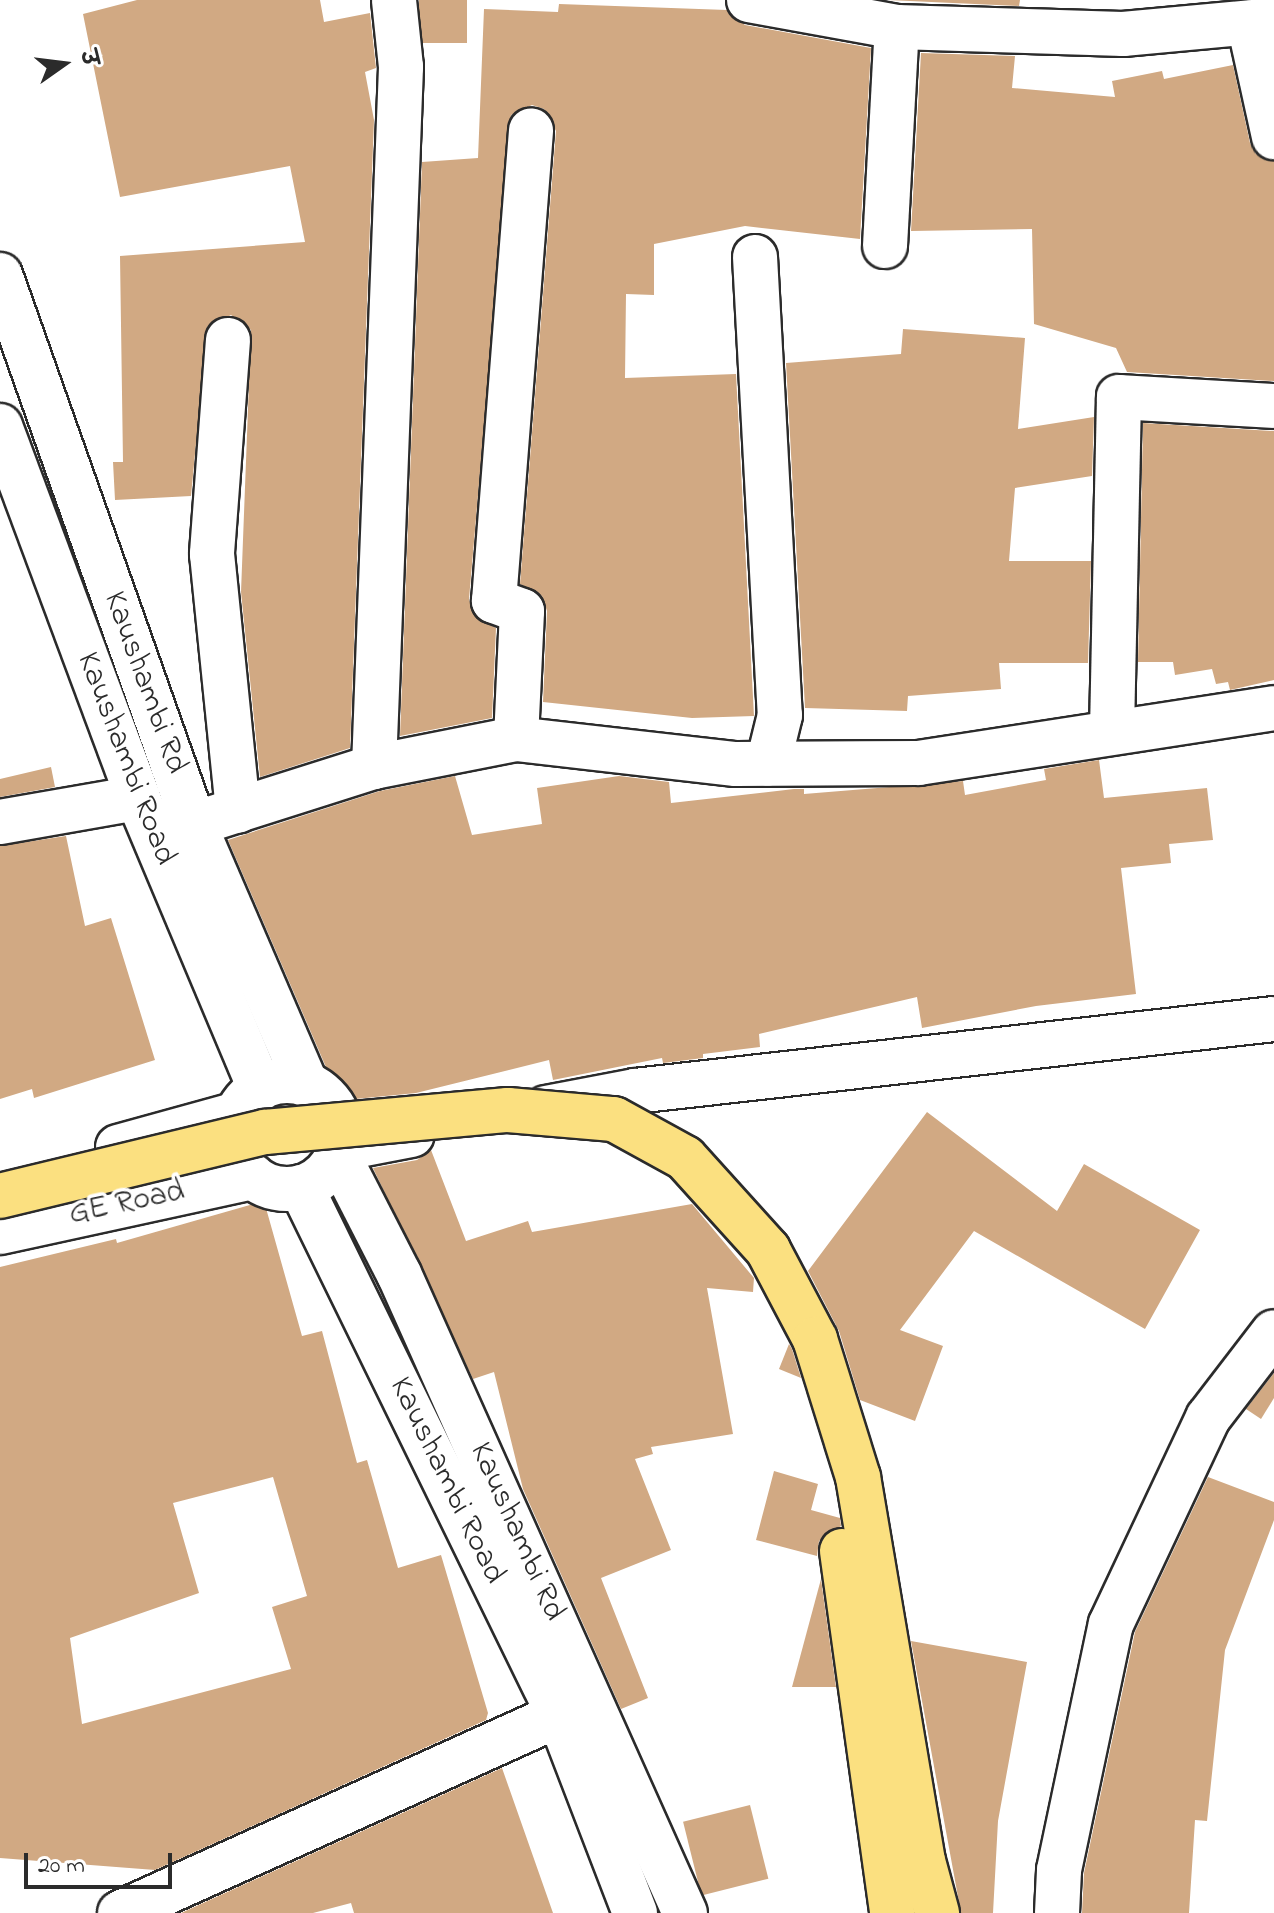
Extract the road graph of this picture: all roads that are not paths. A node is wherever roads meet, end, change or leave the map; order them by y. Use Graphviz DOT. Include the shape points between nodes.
graph roads {
  1 [pos="394,0"];
  2 [pos="749,0"];
  3 [pos="1262,21"];
  4 [pos="897,27"];
  5 [pos="531,130"];
  6 [pos="1274,137"];
  7 [pos="885,246"];
  8 [pos="755,257"];
  9 [pos="0,275"];
  10 [pos="228,340"];
  11 [pos="1274,406"];
  12 [pos="0,426"];
  13 [pos="1274,708"];
  14 [pos="1112,731"];
  15 [pos="516,739"];
  16 [pos="768,764"];
  17 [pos="374,767"];
  18 [pos="138,798"];
  19 [pos="238,811"];
  20 [pos="0,822"];
  21 [pos="194,824"];
  22 [pos="1274,1019"];
  23 [pos="306,1084"];
  24 [pos="249,1101"];
  25 [pos="338,1152"];
  26 [pos="253,1177"];
  27 [pos="0,1179"];
  28 [pos="301,1187"];
  29 [pos="0,1196"];
  30 [pos="0,1211"];
  31 [pos="0,1232"];
  32 [pos="1274,1332"];
  33 [pos="559,1715"];
  34 [pos="120,1913"];
  35 [pos="635,1913"];
  36 [pos="685,1913"];
  37 [pos="892,1913"];
  38 [pos="937,1913"];
  39 [pos="1057,1913"];
  1 -- 17 [label="street" via="401,67"];
  2 -- 4 [label="street"];
  3 -- 4 [label="street" via="1123,34"];
  3 -- 6 [label="street"];
  4 -- 7 [label="street"];
  5 -- 15 [label="street" via="494,601 522,611"];
  8 -- 16 [label="street" via="780,715"];
  9 -- 21 [label="street, Kaushambi Rd"];
  10 -- 19 [label="street" via="212,554"];
  11 -- 14 [label="street" via="1119,397"];
  12 -- 18 [label="street, Kaushambi Road"];
  13 -- 14 [label="street"];
  14 -- 16 [label="street" via="919,763"];
  15 -- 16 [label="street"];
  15 -- 17 [label="street"];
  17 -- 19 [label="street"];
  18 -- 20 [label="street"];
  18 -- 24 [label="street, Kaushambi Road"];
  19 -- 21 [label="street"];
  21 -- 23 [label="street, Kaushambi Rd"];
  22 -- 25 [label="street" via="635,1091"];
  23 -- 24 [label="street" via="291,1081"];
  23 -- 25 [label="street" via="333,1106 340,1122"];
  24 -- 26 [label="street" via="235,1148"];
  24 -- 27 [label="street, GE Road"];
  25 -- 28 [label="street" via="329,1169"];
  25 -- 36 [label="street, Kaushambi Rd" via="399,1274"];
  26 -- 28 [label="street" via="284,1189"];
  26 -- 31 [label="street, GE Road"];
  28 -- 33 [label="street, Kaushambi Road"];
  29 -- 38 [label="main road, bridge" via="265,1132 508,1110 614,1119 685,1158 768,1250 815,1339 858,1477 923,1861"];
  30 -- 37 [label="main road, bridge" via="137,1173 276,1143 439,1126 574,1129 671,1165 774,1310 832,1483"];
  32 -- 39 [label="street" via="1208,1418 1111,1624 1059,1870"];
  33 -- 34 [label="street"];
  33 -- 35 [label="street, Kaushambi Road"];
}
